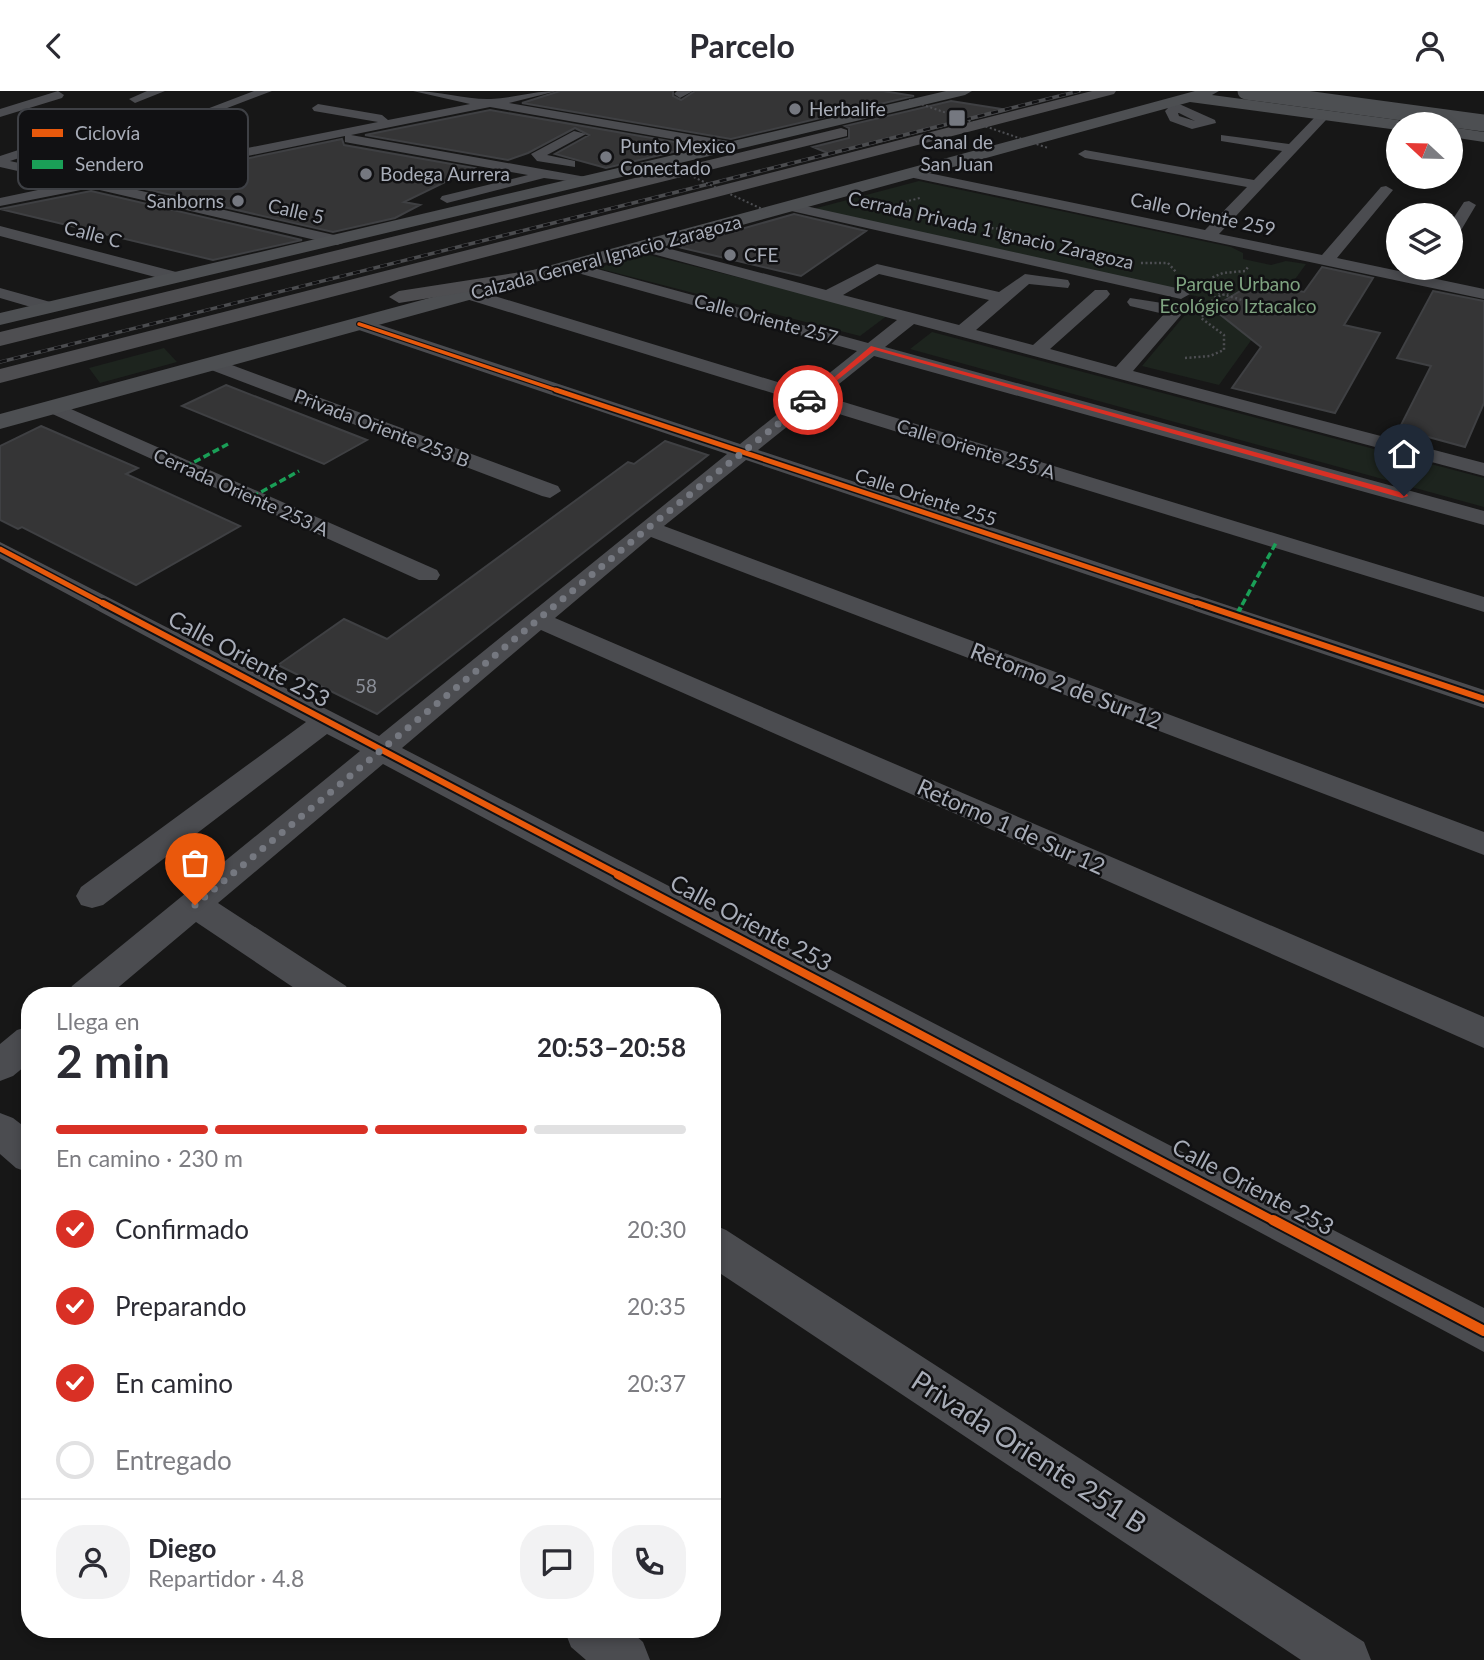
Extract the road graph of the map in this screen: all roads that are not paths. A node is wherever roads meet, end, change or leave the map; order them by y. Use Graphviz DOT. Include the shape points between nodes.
graph roads {
  1 [pos="159,91"];
  2 [pos="266,91"];
  3 [pos="419,91"];
  4 [pos="551,91"];
  5 [pos="965,91"];
  6 [pos="1109,91"];
  7 [pos="1212,91"];
  8 [pos="1245,91"];
  9 [pos="1305,92"];
  10 [pos="58,95"];
  11 [pos="986,97"];
  12 [pos="135,99"];
  13 [pos="1179,103"];
  14 [pos="489,104"];
  15 [pos="318,108"];
  16 [pos="214,109"];
  17 [pos="601,109"];
  18 [pos="1305,112"];
  19 [pos="0,113"];
  20 [pos="628,113"];
  21 [pos="1484,117"];
  22 [pos="1320,120"];
  23 [pos="397,122"];
  24 [pos="1386,123"];
  25 [pos="1484,123"];
  26 [pos="606,124"];
  27 [pos="713,125"];
  28 [pos="579,126"];
  29 [pos="1463,134"];
  30 [pos="349,137"];
  31 [pos="1484,137"];
  32 [pos="1226,138"];
  33 [pos="713,142"];
  34 [pos="1292,149"];
  35 [pos="742,151"];
  36 [pos="248,152"];
  37 [pos="1085,154"];
  38 [pos="18,156"];
  39 [pos="0,162"];
  40 [pos="495,165"];
  41 [pos="18,166"];
  42 [pos="549,174"];
  43 [pos="612,174"];
  44 [pos="914,174"];
  45 [pos="586,181"];
  46 [pos="1259,185"];
  47 [pos="66,189"];
  48 [pos="114,189"];
  49 [pos="1386,190"];
  50 [pos="447,199"];
  51 [pos="0,202"];
  52 [pos="1469,205"];
  53 [pos="470,207"];
  54 [pos="783,211"];
  55 [pos="1463,215"];
  56 [pos="0,231"];
  57 [pos="1208,236"];
  58 [pos="337,240"];
  59 [pos="644,247"];
  60 [pos="1326,261"];
  61 [pos="573,267"];
  62 [pos="1386,269"];
  63 [pos="534,276"];
  64 [pos="174,278"];
  65 [pos="1443,280"];
  66 [pos="937,283"];
  67 [pos="0,293"];
  68 [pos="469,294"];
  69 [pos="1101,294"];
  70 [pos="1181,294"];
  71 [pos="1484,294"];
  72 [pos="828,296"];
  73 [pos="1001,298"];
  74 [pos="48,307"];
  75 [pos="901,316"];
  76 [pos="0,319"];
  77 [pos="359,324"];
  78 [pos="179,332"];
  79 [pos="962,332"];
  80 [pos="0,339"];
  81 [pos="874,348"];
  82 [pos="1036,352"];
  83 [pos="213,364"];
  84 [pos="1120,374"];
  85 [pos="0,376"];
  86 [pos="810,398"];
  87 [pos="55,408"];
  88 [pos="0,422"];
  89 [pos="741,453"];
  90 [pos="1484,470"];
  91 [pos="550,491"];
  92 [pos="1484,519"];
  93 [pos="648,528"];
  94 [pos="0,549"];
  95 [pos="428,575"];
  96 [pos="1484,605"];
  97 [pos="538,620"];
  98 [pos="1484,699"];
  99 [pos="326,721"];
  100 [pos="383,750"];
  101 [pos="1484,844"];
  102 [pos="92,896"];
  103 [pos="195,905"];
  104 [pos="95,987"];
  105 [pos="320,987"];
  106 [pos="1484,1033"];
  107 [pos="21,1048"];
  108 [pos="0,1065"];
  109 [pos="0,1130"];
  110 [pos="21,1148"];
  111 [pos="721,1250"];
  112 [pos="1484,1331"];
  113 [pos="599,1638"];
  114 [pos="625,1660"];
  115 [pos="1346,1660"];
  1 -- 12 [label="street"];
  2 -- 16 [label="street"];
  3 -- 14 [label="street"];
  4 -- 14 [label="street"];
  5 -- 35 [label="main road"];
  6 -- 78 [label="highway, Calzada General Ignacio Zaragoza"];
  7 -- 13 [label="main road, Calzada General Ignacio Zaragoza"];
  8 -- 25 [label="main road, bridge"];
  9 -- 18 [label="main road" via="1283,98 1286,105"];
  9 -- 21 [label="main road"];
  10 -- 19 [label="street"];
  11 -- 35 [label="highway"];
  13 -- 18 [label="main road"];
  13 -- 44 [label="main road, Calzada General Ignacio Zaragoza"];
  14 -- 23 [label="street"];
  14 -- 28 [label="street"];
  15 -- 23 [label="street"];
  17 -- 28 [label="street"];
  18 -- 24 [label="main road"];
  20 -- 26 [label="street"];
  22 -- 34 [label="street"];
  23 -- 36 [label="street"];
  26 -- 28 [label="street"];
  26 -- 33 [label="street"];
  27 -- 33 [label="street"];
  28 -- 43 [label="street" via="538,156"];
  29 -- 31 [label="main road"];
  30 -- 40 [label="street"];
  32 -- 34 [label="street"];
  33 -- 35 [label="street"];
  34 -- 46 [label="street"];
  35 -- 43 [label="main road"];
  35 -- 45 [label="highway"];
  35 -- 80 [label="highway"];
  37 -- 46 [label="street"];
  38 -- 39 [label="street"];
  39 -- 41 [label="street, Calle 5"];
  40 -- 42 [label="street"];
  40 -- 50 [label="street" via="434,195"];
  42 -- 45 [label="street"];
  42 -- 50 [label="street"];
  43 -- 45 [label="main road"];
  44 -- 54 [label="main road, Calzada General Ignacio Zaragoza"];
  44 -- 57 [label="street, Calle Oriente 259"];
  45 -- 53 [label="main road"];
  46 -- 57 [label="street"];
  47 -- 51 [label="street"];
  48 -- 58 [label="street, Calle 5"];
  49 -- 60 [label="street"];
  50 -- 53 [label="street"];
  52 -- 55 [label="street"];
  53 -- 58 [label="main road"];
  54 -- 59 [label="main road, Calzada General Ignacio Zaragoza"];
  54 -- 70 [label="street, Cerrada Privada 1 Ignacio Zaragoza"];
  56 -- 64 [label="street, Calle C"];
  57 -- 60 [label="street, Calle Oriente 259"];
  58 -- 64 [label="main road"];
  59 -- 61 [label="main road, Calzada General Ignacio Zaragoza"];
  59 -- 72 [label="street, Calle Oriente 257"];
  60 -- 62 [label="street, Calle Oriente 259"];
  61 -- 63 [label="main road, Calzada General Ignacio Zaragoza"];
  61 -- 81 [label="street, Calle Oriente 257"];
  63 -- 68 [label="main road, Calzada General Ignacio Zaragoza"];
  63 -- 78 [label="highway"];
  64 -- 74 [label="main road"];
  65 -- 71 [label="street, Calle Oriente 259"];
  66 -- 72 [label="street" via="877,269"];
  66 -- 73 [label="street"];
  66 -- 75 [label="street"];
  67 -- 74 [label="street"];
  68 -- 77 [label="main road, Calzada General Ignacio Zaragoza"];
  68 -- 86 [label="street, Calle Oriente 255 A"];
  69 -- 73 [label="street" via="1030,277"];
  69 -- 82 [label="street"];
  69 -- 84 [label="street" via="1173,311"];
  72 -- 75 [label="street, Calle Oriente 257"];
  73 -- 79 [label="street"];
  74 -- 76 [label="main road"];
  75 -- 79 [label="street, Calle Oriente 257"];
  75 -- 81 [label="street"];
  77 -- 83 [label="main road, Calzada General Ignacio Zaragoza"];
  77 -- 89 [label="street, Calle Oriente 255"];
  78 -- 85 [label="highway, Calzada General Ignacio Zaragoza"];
  79 -- 82 [label="street, Calle Oriente 257"];
  81 -- 86 [label="street"];
  81 -- 92 [label="street, Calle Oriente 257"];
  82 -- 84 [label="street, Calle Oriente 257"];
  83 -- 87 [label="main road, Calzada General Ignacio Zaragoza"];
  83 -- 91 [label="street, Privada Oriente 253 B"];
  84 -- 90 [label="street, Calle Oriente 257"];
  86 -- 89 [label="street"];
  86 -- 96 [label="street, Calle Oriente 255 A"];
  87 -- 88 [label="main road, Calzada General Ignacio Zaragoza"];
  87 -- 95 [label="street, Cerrada Oriente 253 A"];
  89 -- 93 [label="street"];
  89 -- 98 [label="street, Calle Oriente 255"];
  93 -- 97 [label="street"];
  93 -- 101 [label="street, Retorno 2 de Sur 12"];
  94 -- 99 [label="street, Calle Oriente 253"];
  97 -- 100 [label="street"];
  97 -- 106 [label="street, Retorno 1 de Sur 12"];
  99 -- 100 [label="street, Calle Oriente 253"];
  99 -- 102 [label="street"];
  100 -- 103 [label="street"];
  100 -- 112 [label="street, Calle Oriente 253"];
  103 -- 104 [label="street"];
  103 -- 105 [label="street"];
  107 -- 108 [label="street"];
  109 -- 110 [label="street"];
  111 -- 115 [label="street, Privada Oriente 251 B"];
  113 -- 114 [label="street"];
}
